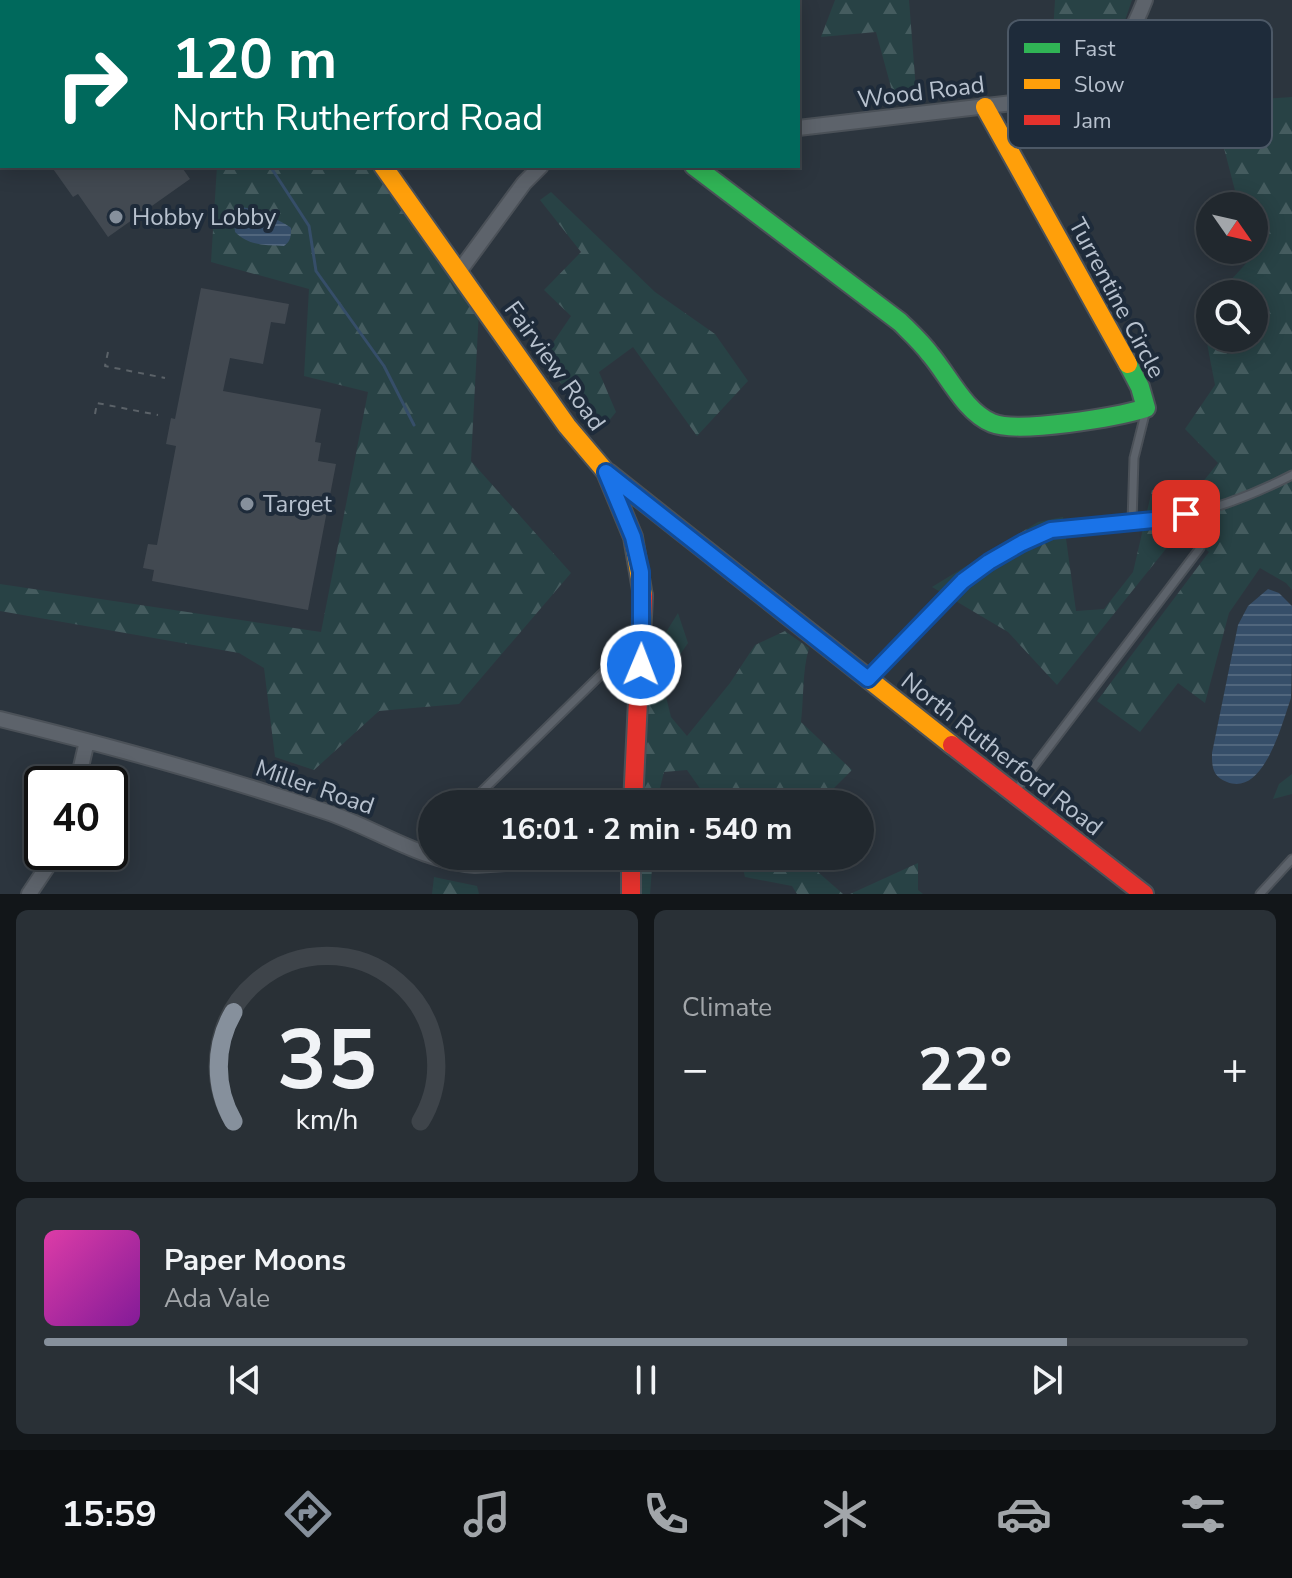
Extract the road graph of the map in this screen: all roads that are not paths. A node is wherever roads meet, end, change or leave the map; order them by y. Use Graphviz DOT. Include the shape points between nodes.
graph roads {
  1 [pos="1145,0"];
  2 [pos="1136,20"];
  3 [pos="1008,103"];
  4 [pos="985,107"];
  5 [pos="800,128"];
  6 [pos="384,168"];
  7 [pos="539,168"];
  8 [pos="697,168"];
  9 [pos="458,273"];
  10 [pos="1146,408"];
  11 [pos="606,472"];
  12 [pos="1292,475"];
  13 [pos="1132,522"];
  14 [pos="1200,548"];
  15 [pos="642,645"];
  16 [pos="868,679"];
  17 [pos="0,719"];
  18 [pos="87,741"];
  19 [pos="81,766"];
  20 [pos="483,790"];
  21 [pos="634,790"];
  22 [pos="1013,794"];
  23 [pos="418,851"];
  24 [pos="1292,859"];
  25 [pos="45,870"];
  26 [pos="631,870"];
  27 [pos="29,894"];
  28 [pos="631,894"];
  29 [pos="1144,894"];
  30 [pos="1260,894"];
  1 -- 2 [label="street, Wood Road"];
  3 -- 4 [label="street, Wood Road"];
  4 -- 5 [label="street, Wood Road"];
  4 -- 10 [label="street, Turrentine Circle" via="1140,387"];
  6 -- 9 [label="street, Fairview Road"];
  7 -- 9 [label="street"];
  8 -- 10 [label="street, Turrentine Circle" via="900,322 985,419 1016,427"];
  9 -- 11 [label="street, Fairview Road"];
  10 -- 13 [label="lane" via="1134,458"];
  11 -- 15 [label="street, Fairview Road" via="638,556"];
  11 -- 16 [label="street, North Rutherford Road"];
  12 -- 13 [label="lane" via="1232,503"];
  13 -- 16 [label="lane" via="1051,530 989,562 939,603"];
  14 -- 22 [label="lane"];
  15 -- 20 [label="lane" via="625,651"];
  15 -- 21 [label="street, Fairview Road"];
  16 -- 22 [label="street, North Rutherford Road"];
  17 -- 18 [label="street, Miller Road"];
  18 -- 19 [label="street"];
  18 -- 23 [label="street, Miller Road" via="328,813"];
  22 -- 29 [label="street, North Rutherford Road"];
  24 -- 30 [label="lane"];
  25 -- 27 [label="street"];
  26 -- 28 [label="street"];
}
